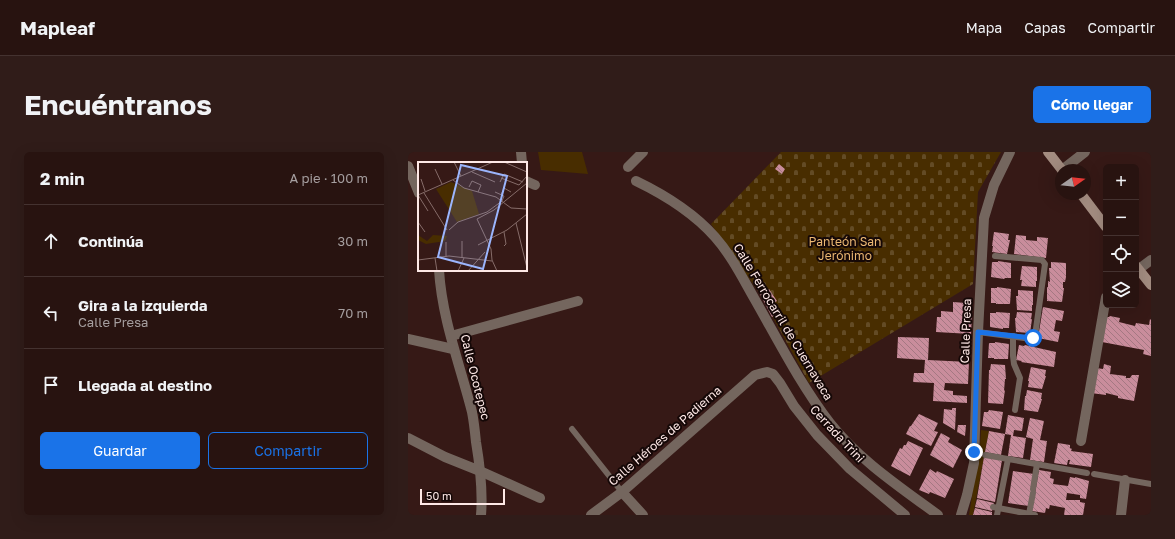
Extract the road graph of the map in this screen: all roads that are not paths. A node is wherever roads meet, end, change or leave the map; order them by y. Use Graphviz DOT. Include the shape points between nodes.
graph roads {
  1 [pos="521,152"];
  2 [pos="642,152"];
  3 [pos="1010,152"];
  4 [pos="1048,152"];
  5 [pos="1085,152"];
  6 [pos="522,162"];
  7 [pos="1057,164"];
  8 [pos="1070,164"];
  9 [pos="408,166"];
  10 [pos="628,167"];
  11 [pos="636,181"];
  12 [pos="418,191"];
  13 [pos="1085,200"];
  14 [pos="1103,223"];
  15 [pos="995,256"];
  16 [pos="1151,260"];
  17 [pos="1139,266"];
  18 [pos="1139,268"];
  19 [pos="439,271"];
  20 [pos="1151,285"];
  21 [pos="578,301"];
  22 [pos="1104,308"];
  23 [pos="978,332"];
  24 [pos="450,336"];
  25 [pos="1013,336"];
  26 [pos="408,339"];
  27 [pos="453,349"];
  28 [pos="755,375"];
  29 [pos="1015,410"];
  30 [pos="572,428"];
  31 [pos="408,438"];
  32 [pos="1081,441"];
  33 [pos="985,455"];
  34 [pos="1008,459"];
  35 [pos="1037,464"];
  36 [pos="480,471"];
  37 [pos="1087,473"];
  38 [pos="1094,474"];
  39 [pos="1125,480"];
  40 [pos="1151,484"];
  41 [pos="622,492"];
  42 [pos="540,498"];
  43 [pos="997,510"];
  44 [pos="1032,514"];
  45 [pos="481,515"];
  46 [pos="591,515"];
  47 [pos="643,515"];
  48 [pos="905,515"];
  49 [pos="938,515"];
  50 [pos="961,515"];
  51 [pos="1121,515"];
  1 -- 6 [label="street"];
  2 -- 10 [label="street"];
  3 -- 23 [label="street, Calle Presa" via="994,185 984,218"];
  4 -- 7 [label="main road"];
  5 -- 8 [label="street"];
  9 -- 12 [label="street"];
  11 -- 49 [label="street, Calle Ferrocarril de Cuernavaca" via="679,205 716,237 731,257 805,387 830,423 866,460"];
  13 -- 14 [label="main road"];
  15 -- 25 [label="lane" via="1042,260 1045,264 1035,336 1032,339"];
  16 -- 17 [label="street"];
  18 -- 20 [label="main road"];
  19 -- 24 [label="street, Calle Ocotepec"];
  21 -- 24 [label="street"];
  22 -- 32 [label="street"];
  23 -- 25 [label="lane"];
  23 -- 50 [label="street, Calle Presa" via="974,463"];
  24 -- 27 [label="street, Calle Ocotepec"];
  25 -- 29 [label="lane" via="1014,364 1020,378"];
  26 -- 27 [label="street"];
  27 -- 36 [label="street, Calle Ocotepec" via="472,413"];
  28 -- 41 [label="street, Calle Héroes de Padierna"];
  28 -- 48 [label="street, Cerrada Trini" via="760,372 773,374 817,435 850,468"];
  30 -- 41 [label="lane"];
  31 -- 36 [label="street"];
  33 -- 34 [label="lane"];
  34 -- 35 [label="lane"];
  34 -- 43 [label="lane"];
  35 -- 37 [label="lane"];
  35 -- 44 [label="lane"];
  36 -- 42 [label="street"];
  36 -- 45 [label="street, Calle Ocotepec"];
  38 -- 39 [label="lane"];
  39 -- 40 [label="lane"];
  39 -- 51 [label="street"];
  41 -- 46 [label="street, Calle Héroes de Padierna"];
  41 -- 47 [label="street"];
  43 -- 44 [label="lane"];
}
